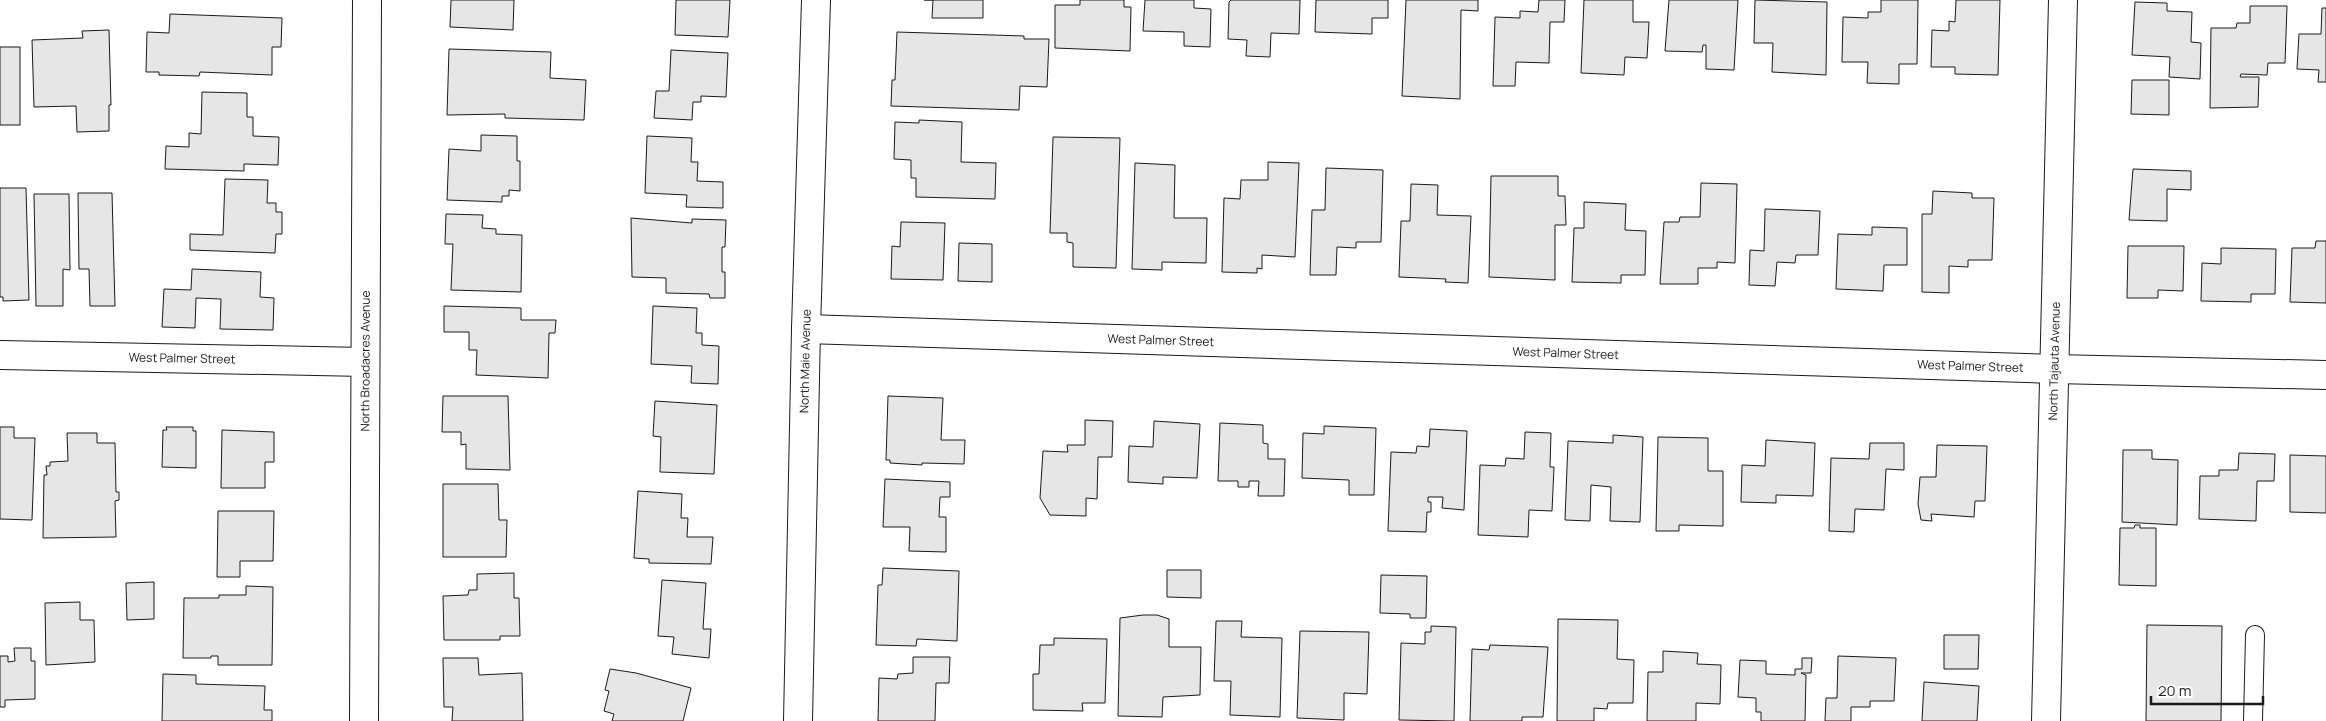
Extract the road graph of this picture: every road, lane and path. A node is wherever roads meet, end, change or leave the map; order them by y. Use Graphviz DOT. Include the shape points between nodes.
graph roads {
  1 [pos="367,0"];
  2 [pos="816,0"];
  3 [pos="2063,0"];
  4 [pos="806,329"];
  5 [pos="0,356"];
  6 [pos="365,362"];
  7 [pos="2054,369"];
  8 [pos="2326,375"];
  9 [pos="2256,634"];
  10 [pos="364,721"];
  11 [pos="798,721"];
  12 [pos="2046,721"];
  13 [pos="2253,721"];
  1 -- 6 [label="street, North Broadacres Avenue"];
  2 -- 4 [label="street, North Maie Avenue"];
  3 -- 7 [label="street, North Tajauta Avenue"];
  4 -- 7 [label="street, West Palmer Street"];
  4 -- 11 [label="street, North Maie Avenue"];
  5 -- 6 [label="street, West Palmer Street"];
  6 -- 10 [label="street, North Broadacres Avenue"];
  7 -- 8 [label="street, West Palmer Street"];
  7 -- 12 [label="street, North Tajauta Avenue"];
  9 -- 13 [label="lane"];
}
